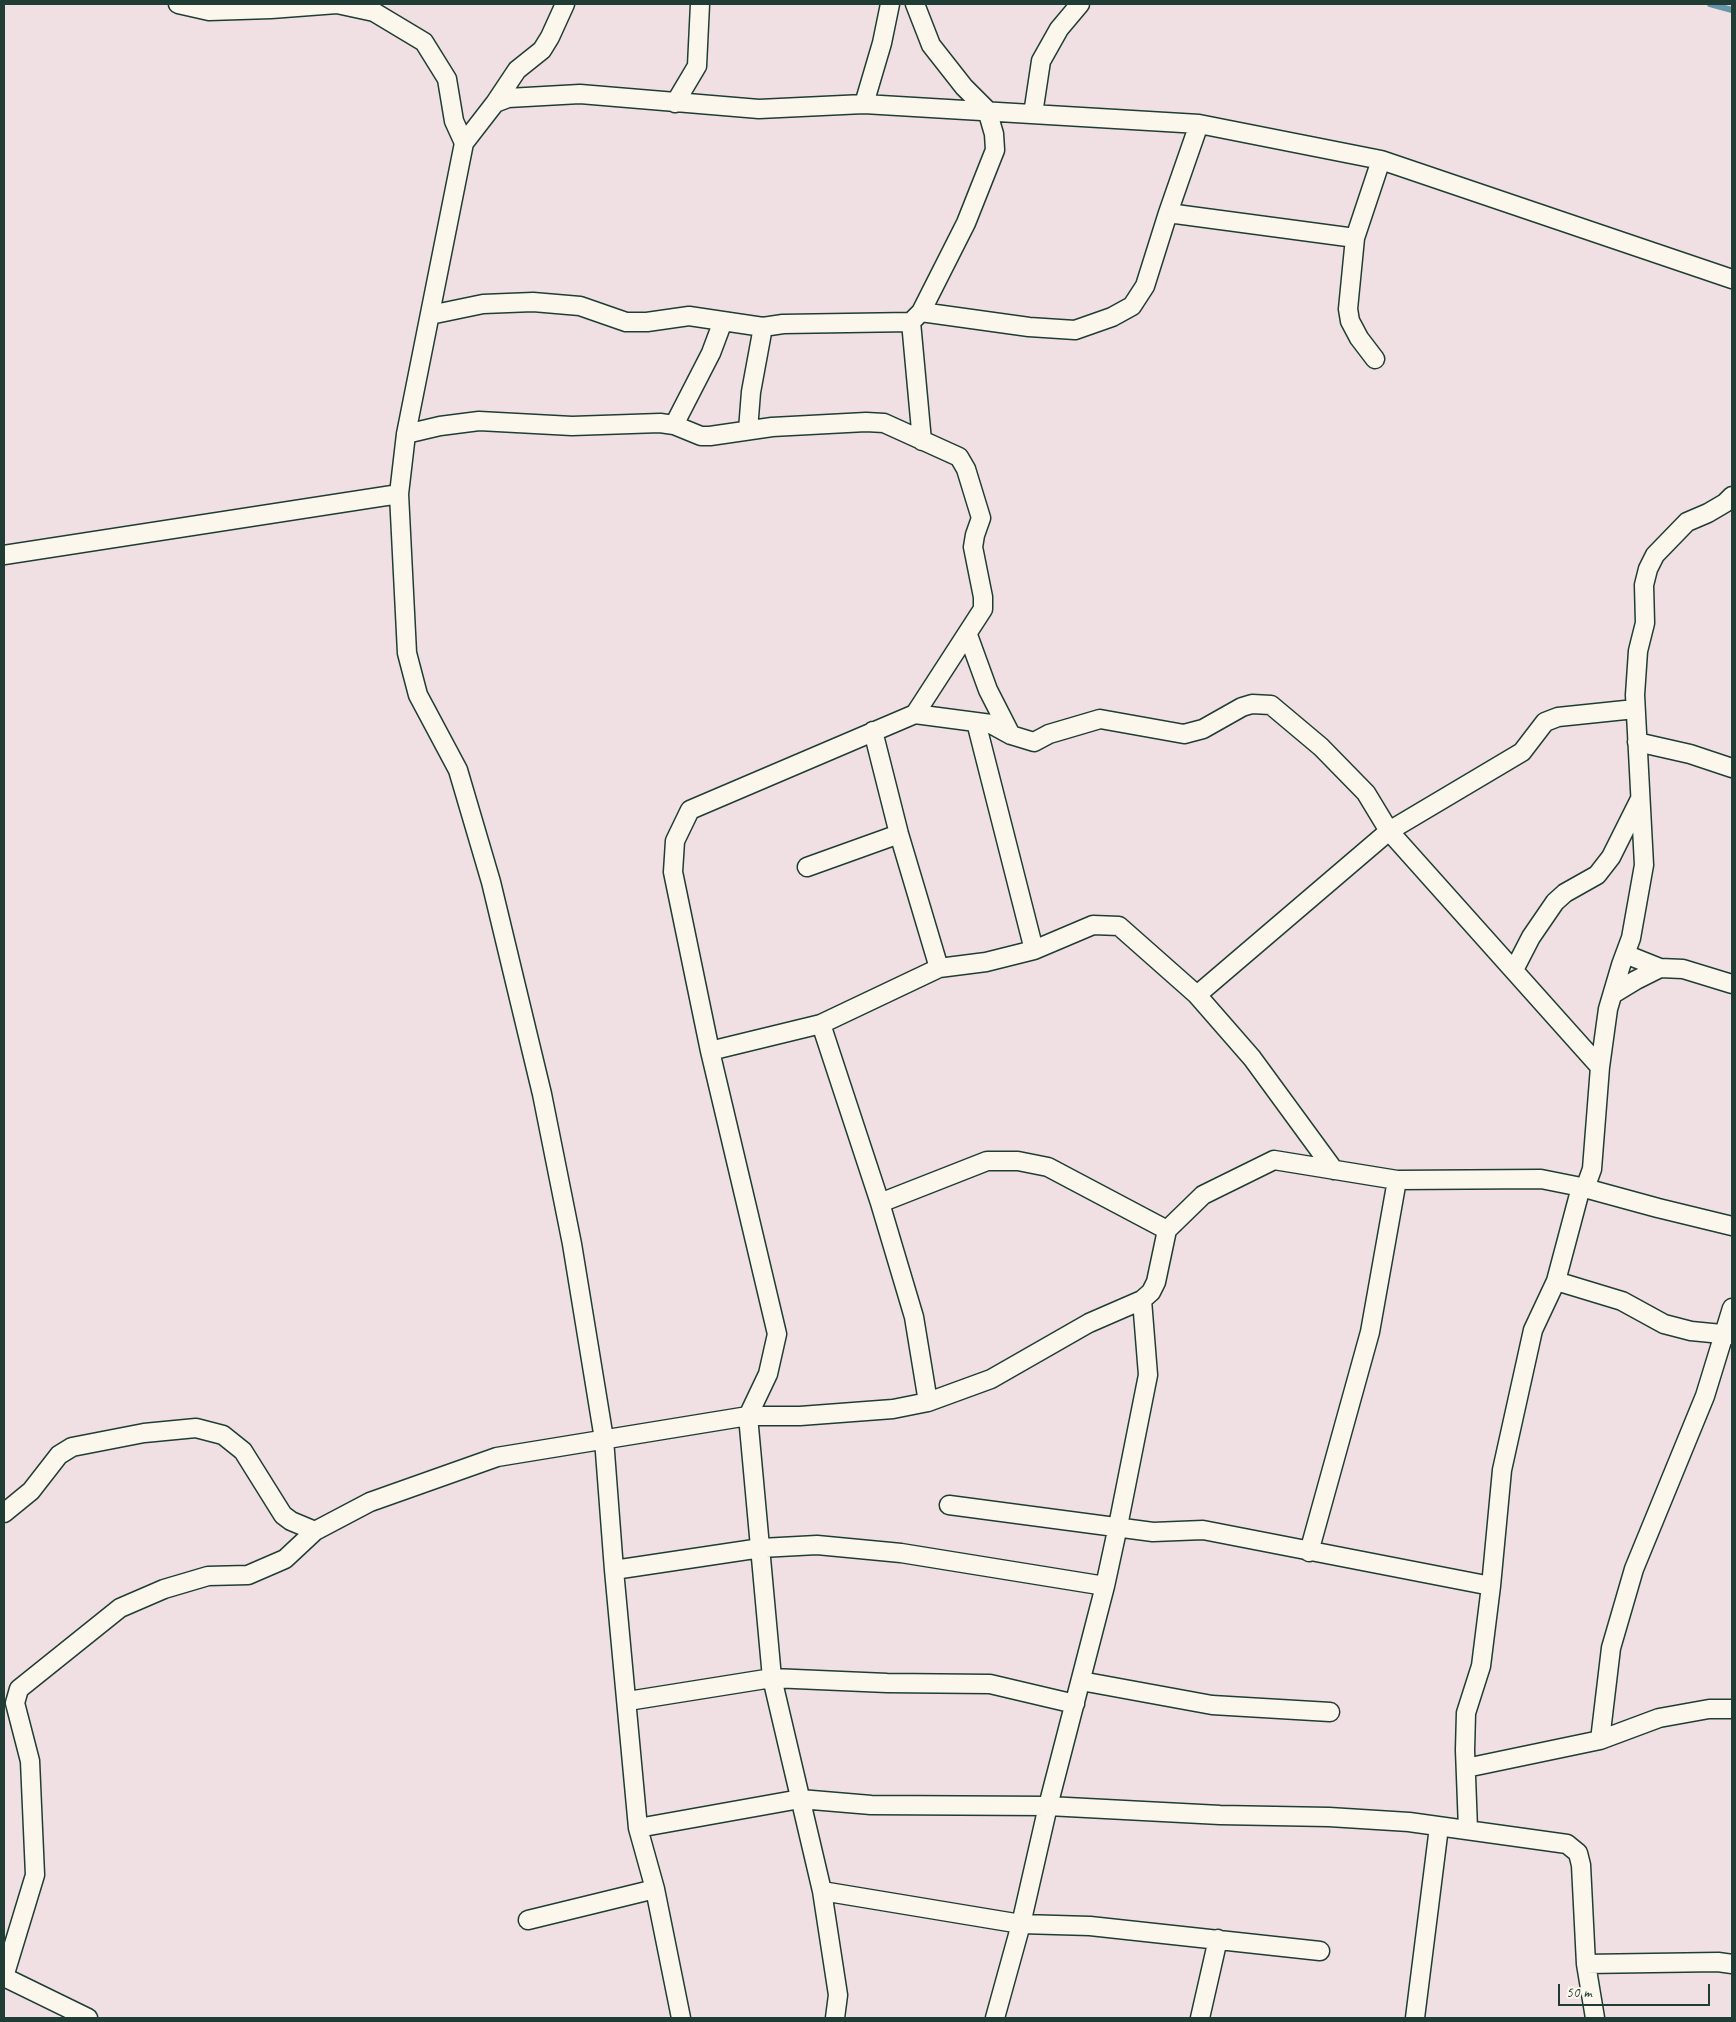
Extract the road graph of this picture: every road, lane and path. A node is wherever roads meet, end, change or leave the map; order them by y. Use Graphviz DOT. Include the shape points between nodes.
graph roads {
  1 [pos="178,4"];
  2 [pos="337,4"];
  3 [pos="565,4"];
  4 [pos="700,4"];
  5 [pos="890,4"];
  6 [pos="915,4"];
  7 [pos="1080,4"];
  8 [pos="675,102"];
  9 [pos="495,103"];
  10 [pos="864,104"];
  11 [pos="987,110"];
  12 [pos="1034,114"];
  13 [pos="1199,124"];
  14 [pos="464,143"];
  15 [pos="1381,160"];
  16 [pos="1168,213"];
  17 [pos="1355,238"];
  18 [pos="1732,279"];
  19 [pos="430,315"];
  20 [pos="916,317"];
  21 [pos="723,321"];
  22 [pos="763,327"];
  23 [pos="1375,359"];
  24 [pos="674,425"];
  25 [pos="748,430"];
  26 [pos="406,434"];
  27 [pos="922,441"];
  28 [pos="399,494"];
  29 [pos="1732,496"];
  30 [pos="4,555"];
  31 [pos="968,635"];
  32 [pos="1635,709"];
  33 [pos="915,714"];
  34 [pos="976,722"];
  35 [pos="873,731"];
  36 [pos="1011,735"];
  37 [pos="1637,742"];
  38 [pos="1732,768"];
  39 [pos="1640,798"];
  40 [pos="1389,831"];
  41 [pos="899,834"];
  42 [pos="1643,852"];
  43 [pos="1611,857"];
  44 [pos="807,867"];
  45 [pos="1034,950"];
  46 [pos="1625,954"];
  47 [pos="939,968"];
  48 [pos="1660,968"];
  49 [pos="1514,970"];
  50 [pos="1732,984"];
  51 [pos="1613,994"];
  52 [pos="1197,995"];
  53 [pos="821,1024"];
  54 [pos="710,1050"];
  55 [pos="1600,1068"];
  56 [pos="1334,1170"];
  57 [pos="1397,1180"];
  58 [pos="1580,1187"];
  59 [pos="880,1203"];
  60 [pos="1732,1226"];
  61 [pos="1167,1230"];
  62 [pos="1556,1282"];
  63 [pos="1142,1300"];
  64 [pos="1732,1308"];
  65 [pos="1728,1335"];
  66 [pos="928,1402"];
  67 [pos="748,1416"];
  68 [pos="604,1439"];
  69 [pos="949,1505"];
  70 [pos="4,1513"];
  71 [pos="1118,1526"];
  72 [pos="315,1531"];
  73 [pos="761,1548"];
  74 [pos="1309,1552"];
  75 [pos="614,1570"];
  76 [pos="1105,1586"];
  77 [pos="1491,1586"];
  78 [pos="772,1678"];
  79 [pos="1081,1681"];
  80 [pos="628,1701"];
  81 [pos="1075,1704"];
  82 [pos="1732,1709"];
  83 [pos="1330,1712"];
  84 [pos="1600,1740"];
  85 [pos="1466,1768"];
  86 [pos="800,1799"];
  87 [pos="1048,1806"];
  88 [pos="1439,1827"];
  89 [pos="638,1828"];
  90 [pos="1468,1829"];
  91 [pos="655,1889"];
  92 [pos="822,1891"];
  93 [pos="528,1920"];
  94 [pos="1021,1924"];
  95 [pos="1218,1939"];
  96 [pos="1320,1950"];
  97 [pos="1586,1964"];
  98 [pos="1732,1964"];
  99 [pos="4,1977"];
  100 [pos="88,2018"];
  101 [pos="681,2018"];
  102 [pos="834,2018"];
  103 [pos="995,2018"];
  104 [pos="1200,2018"];
  105 [pos="1415,2018"];
  106 [pos="1595,2018"];
  1 -- 2 [label="street" via="209,11"];
  2 -- 14 [label="street" via="374,12 424,42 447,79 454,121"];
  3 -- 9 [label="street" via="542,50 517,70"];
  4 -- 8 [label="street" via="697,66"];
  5 -- 10 [label="street"];
  6 -- 11 [label="street" via="931,45"];
  7 -- 12 [label="street" via="1059,29 1041,61"];
  8 -- 9 [label="street" via="580,94 508,98"];
  8 -- 10 [label="street" via="759,109"];
  9 -- 14 [label="street"];
  10 -- 11 [label="street"];
  11 -- 12 [label="street"];
  11 -- 20 [label="street" via="995,150 966,223"];
  12 -- 13 [label="street"];
  13 -- 15 [label="street"];
  13 -- 16 [label="street"];
  14 -- 19 [label="street"];
  15 -- 17 [label="street"];
  15 -- 18 [label="street"];
  16 -- 17 [label="street"];
  16 -- 20 [label="street" via="1145,286 1132,306 1112,317 1076,330"];
  17 -- 23 [label="street" via="1348,309 1359,338"];
  19 -- 21 [label="street" via="483,304 533,302 580,306 626,322 689,316"];
  19 -- 26 [label="street"];
  20 -- 22 [label="street"];
  20 -- 27 [label="street"];
  21 -- 22 [label="street"];
  21 -- 24 [label="street" via="711,353"];
  22 -- 25 [label="street" via="751,392"];
  24 -- 25 [label="street" via="701,436"];
  24 -- 26 [label="street" via="572,426 479,421"];
  25 -- 27 [label="street" via="884,423"];
  26 -- 28 [label="street"];
  27 -- 31 [label="street" via="959,457 966,469 981,518 974,535 974,547 983,609"];
  28 -- 30 [label="street"];
  28 -- 68 [label="street" via="408,653 418,696 458,770 491,882 542,1094 572,1244"];
  29 -- 32 [label="street" via="1708,513 1687,522 1655,555 1648,569 1644,585 1644,631 1638,651"];
  31 -- 33 [label="street"];
  31 -- 36 [label="street" via="988,690"];
  32 -- 37 [label="street"];
  32 -- 40 [label="street" via="1558,717 1546,722 1522,752"];
  33 -- 34 [label="street"];
  33 -- 35 [label="street"];
  34 -- 36 [label="street" via="991,724"];
  34 -- 45 [label="street"];
  35 -- 41 [label="street"];
  35 -- 54 [label="street" via="690,810 675,841 674,872"];
  36 -- 40 [label="street" via="1034,742 1049,734 1100,719 1184,734 1204,729 1242,707 1271,705 1321,747 1366,793"];
  37 -- 38 [label="street"];
  37 -- 39 [label="street"];
  39 -- 42 [label="street"];
  39 -- 43 [label="street"];
  40 -- 49 [label="street"];
  40 -- 52 [label="street"];
  41 -- 44 [label="street"];
  41 -- 47 [label="street"];
  42 -- 43 [label="street"];
  42 -- 46 [label="street" via="1644,864 1632,938"];
  43 -- 49 [label="street" via="1597,875 1555,902"];
  45 -- 47 [label="street" via="986,962"];
  45 -- 52 [label="street" via="1094,925 1119,926"];
  46 -- 48 [label="street"];
  46 -- 51 [label="street"];
  47 -- 53 [label="street"];
  48 -- 50 [label="street" via="1683,969"];
  48 -- 51 [label="street"];
  49 -- 55 [label="street"];
  51 -- 55 [label="street"];
  52 -- 56 [label="street" via="1252,1058"];
  53 -- 54 [label="street"];
  53 -- 59 [label="street"];
  54 -- 67 [label="street" via="777,1334 768,1374"];
  55 -- 58 [label="street" via="1592,1170 1587,1183"];
  56 -- 57 [label="street"];
  56 -- 61 [label="street" via="1274,1160 1203,1195"];
  57 -- 58 [label="street" via="1541,1179"];
  57 -- 74 [label="street" via="1370,1332"];
  58 -- 60 [label="street"];
  58 -- 62 [label="street"];
  59 -- 61 [label="street" via="987,1161 1018,1161 1048,1166"];
  59 -- 66 [label="street" via="914,1317"];
  61 -- 63 [label="street" via="1156,1282"];
  62 -- 65 [label="street" via="1622,1302 1664,1324"];
  62 -- 77 [label="street" via="1533,1330 1502,1470"];
  63 -- 66 [label="street" via="1089,1323 991,1379"];
  63 -- 71 [label="street" via="1148,1375"];
  64 -- 65 [label="street"];
  65 -- 84 [label="street" via="1634,1569 1611,1648"];
  66 -- 67 [label="street" via="893,1409 800,1416"];
  67 -- 68 [label="street"];
  67 -- 73 [label="street"];
  68 -- 72 [label="street" via="497,1457 370,1502"];
  68 -- 75 [label="street"];
  69 -- 71 [label="street"];
  70 -- 72 [label="street" via="31,1491 59,1454 72,1447 144,1433 196,1428 223,1435 243,1451 283,1515"];
  71 -- 74 [label="street" via="1153,1532 1203,1530"];
  71 -- 76 [label="street"];
  72 -- 99 [label="street" via="285,1558 248,1575 208,1576 164,1589 120,1608 19,1689 15,1703 30,1762 35,1875"];
  73 -- 75 [label="street"];
  73 -- 76 [label="street" via="817,1545 901,1553"];
  73 -- 78 [label="street"];
  74 -- 77 [label="street"];
  75 -- 80 [label="street"];
  76 -- 79 [label="street"];
  77 -- 85 [label="street" via="1481,1666 1466,1713"];
  78 -- 80 [label="street"];
  78 -- 81 [label="street" via="887,1684 990,1684"];
  78 -- 86 [label="street"];
  79 -- 81 [label="street"];
  79 -- 83 [label="street" via="1212,1705"];
  80 -- 89 [label="street"];
  81 -- 87 [label="street"];
  82 -- 84 [label="street" via="1708,1709 1659,1718"];
  84 -- 85 [label="street"];
  85 -- 90 [label="street"];
  86 -- 87 [label="street" via="871,1805"];
  86 -- 89 [label="street"];
  86 -- 92 [label="street"];
  87 -- 88 [label="street" via="1329,1817"];
  87 -- 94 [label="street"];
  88 -- 90 [label="street"];
  88 -- 105 [label="street"];
  89 -- 91 [label="street"];
  90 -- 97 [label="street" via="1567,1844 1578,1853"];
  91 -- 93 [label="street"];
  91 -- 101 [label="street"];
  92 -- 94 [label="street"];
  92 -- 102 [label="street" via="838,1995"];
  94 -- 95 [label="street" via="1090,1926"];
  94 -- 103 [label="street"];
  95 -- 96 [label="street"];
  95 -- 104 [label="street"];
  97 -- 98 [label="street"];
  97 -- 106 [label="street"];
  99 -- 100 [label="street"];
}
